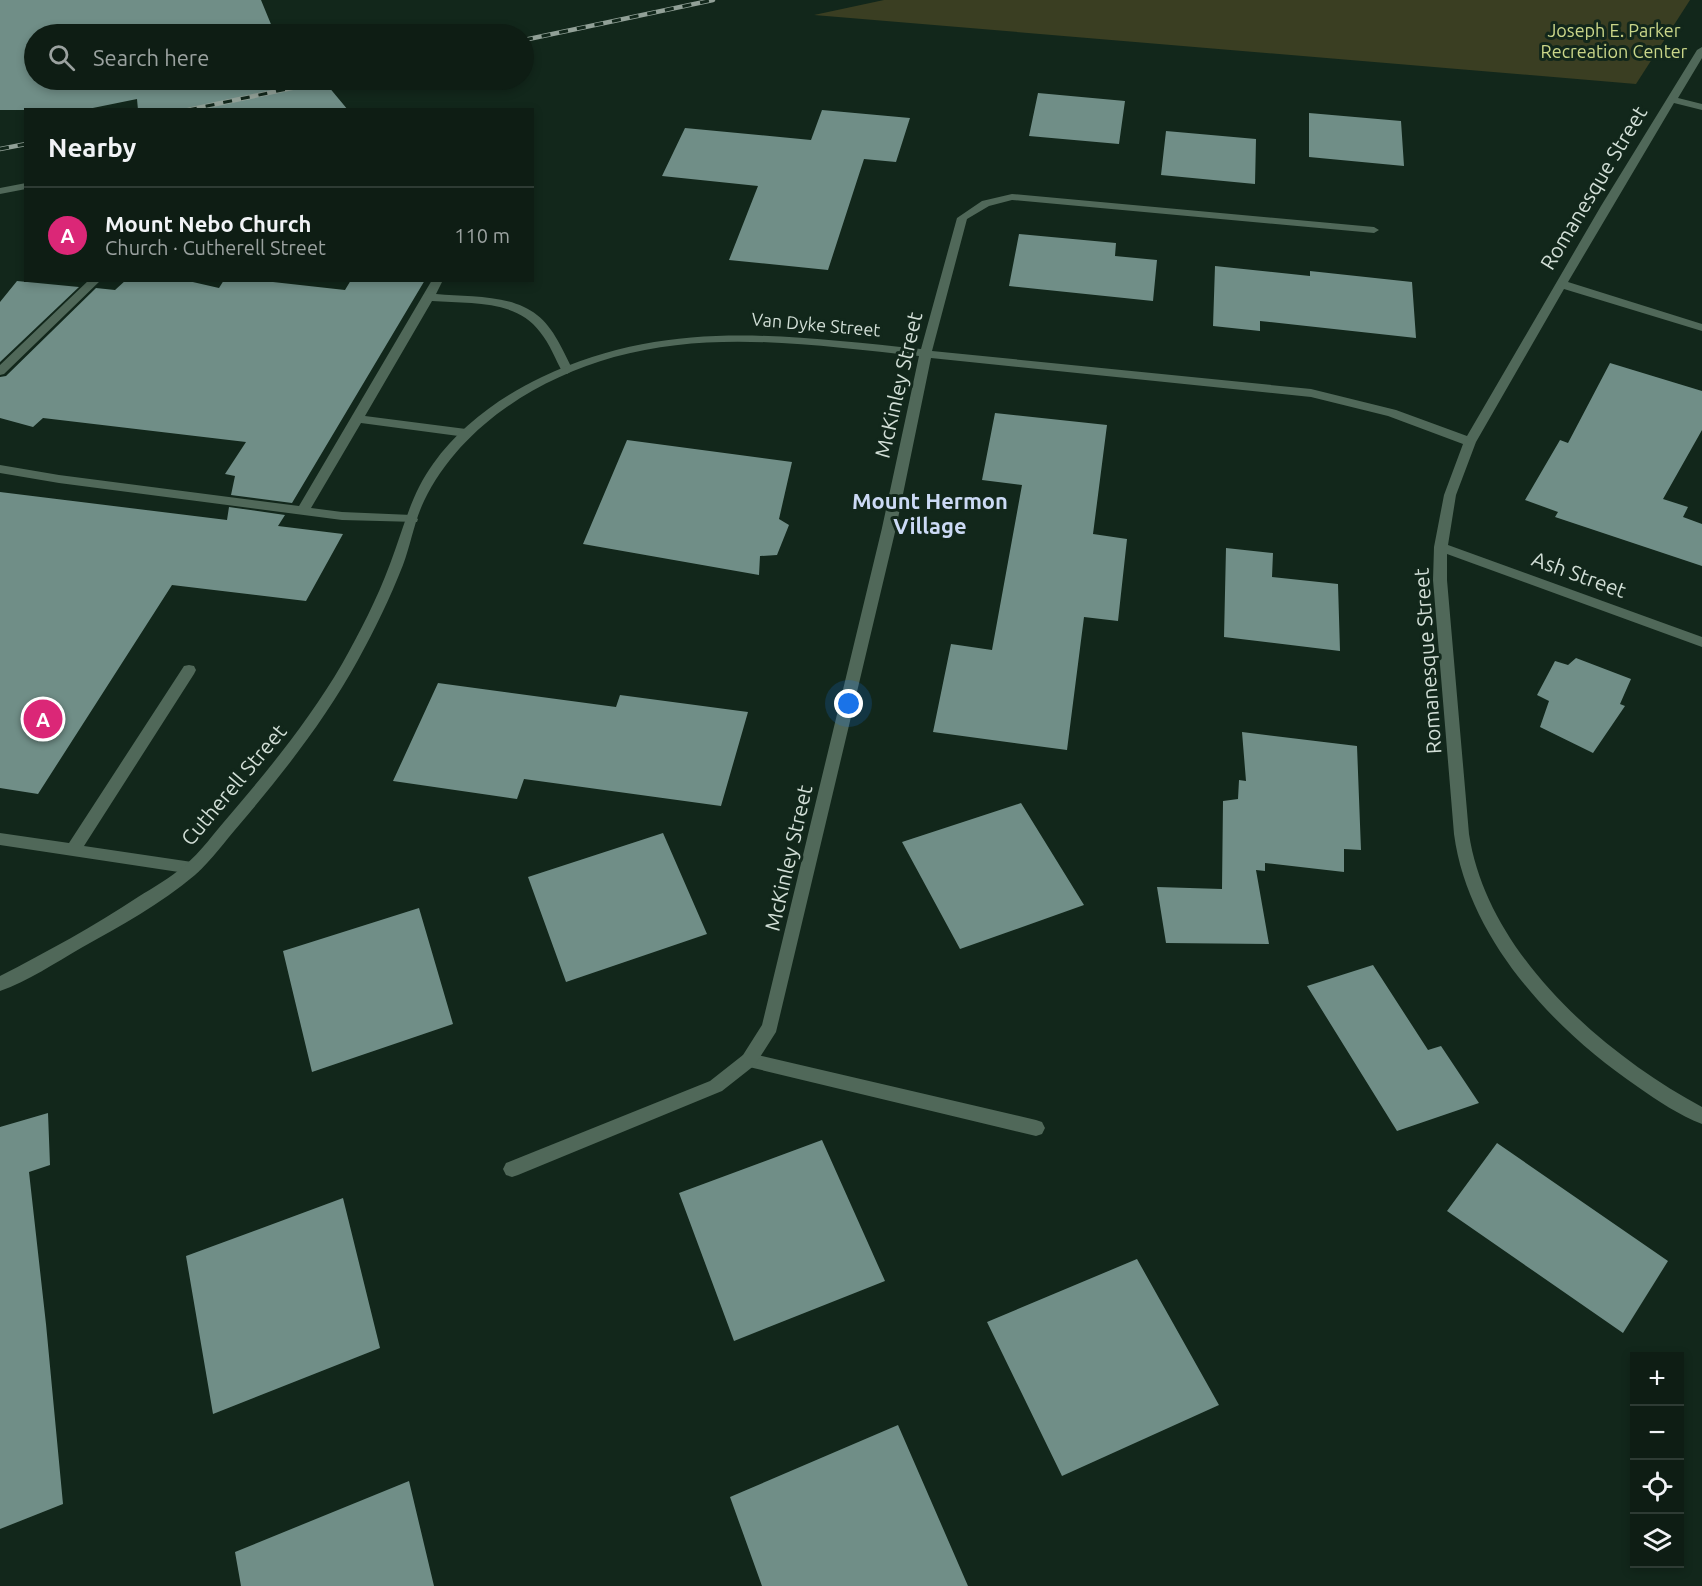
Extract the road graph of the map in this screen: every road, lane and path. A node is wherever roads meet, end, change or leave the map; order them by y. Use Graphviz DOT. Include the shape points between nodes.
graph roads {
  1 [pos="1702,50"];
  2 [pos="1672,99"];
  3 [pos="1702,107"];
  4 [pos="24,186"];
  5 [pos="0,191"];
  6 [pos="1374,230"];
  7 [pos="94,282"];
  8 [pos="437,282"];
  9 [pos="1561,284"];
  10 [pos="429,297"];
  11 [pos="1702,328"];
  12 [pos="926,353"];
  13 [pos="567,370"];
  14 [pos="0,371"];
  15 [pos="357,418"];
  16 [pos="466,433"];
  17 [pos="1470,442"];
  18 [pos="0,469"];
  19 [pos="303,511"];
  20 [pos="410,524"];
  21 [pos="1441,547"];
  22 [pos="1702,642"];
  23 [pos="189,670"];
  24 [pos="0,839"];
  25 [pos="73,850"];
  26 [pos="192,868"];
  27 [pos="0,984"];
  28 [pos="749,1060"];
  29 [pos="1702,1116"];
  30 [pos="1036,1128"];
  31 [pos="512,1169"];
  1 -- 2 [label="street, Romanesque Street"];
  2 -- 3 [label="street"];
  2 -- 9 [label="street, Romanesque Street"];
  4 -- 5 [label="street"];
  6 -- 12 [label="street, McKinley Street" via="1012,197 991,200 974,207 962,218"];
  7 -- 14 [label="street"];
  8 -- 10 [label="street"];
  9 -- 11 [label="street"];
  9 -- 17 [label="street, Romanesque Street"];
  10 -- 13 [label="street" via="501,304 532,316 545,330"];
  10 -- 15 [label="street"];
  12 -- 13 [label="street, Van Dyke Street" via="734,337 634,348"];
  12 -- 17 [label="street, Van Dyke Street" via="1311,393 1415,419"];
  12 -- 28 [label="street, McKinley Street" via="889,528 770,1027"];
  13 -- 16 [label="street, Van Dyke Street" via="501,404"];
  15 -- 16 [label="street"];
  15 -- 19 [label="street"];
  16 -- 20 [label="street, Van Dyke Street" via="438,465"];
  17 -- 21 [label="street, Romanesque Street" via="1450,495"];
  18 -- 19 [label="street"];
  19 -- 20 [label="street"];
  20 -- 26 [label="street, Cutherell Street" via="363,638 316,717 267,783"];
  21 -- 22 [label="street, Ash Street"];
  21 -- 29 [label="street, Romanesque Street" via="1440,580 1465,855 1484,909 1518,963 1564,1016 1622,1066"];
  23 -- 25 [label="street"];
  24 -- 25 [label="street"];
  25 -- 26 [label="street"];
  26 -- 27 [label="street, Cutherell Street" via="72,947"];
  28 -- 30 [label="street"];
  28 -- 31 [label="street, McKinley Street" via="716,1086"];
}
